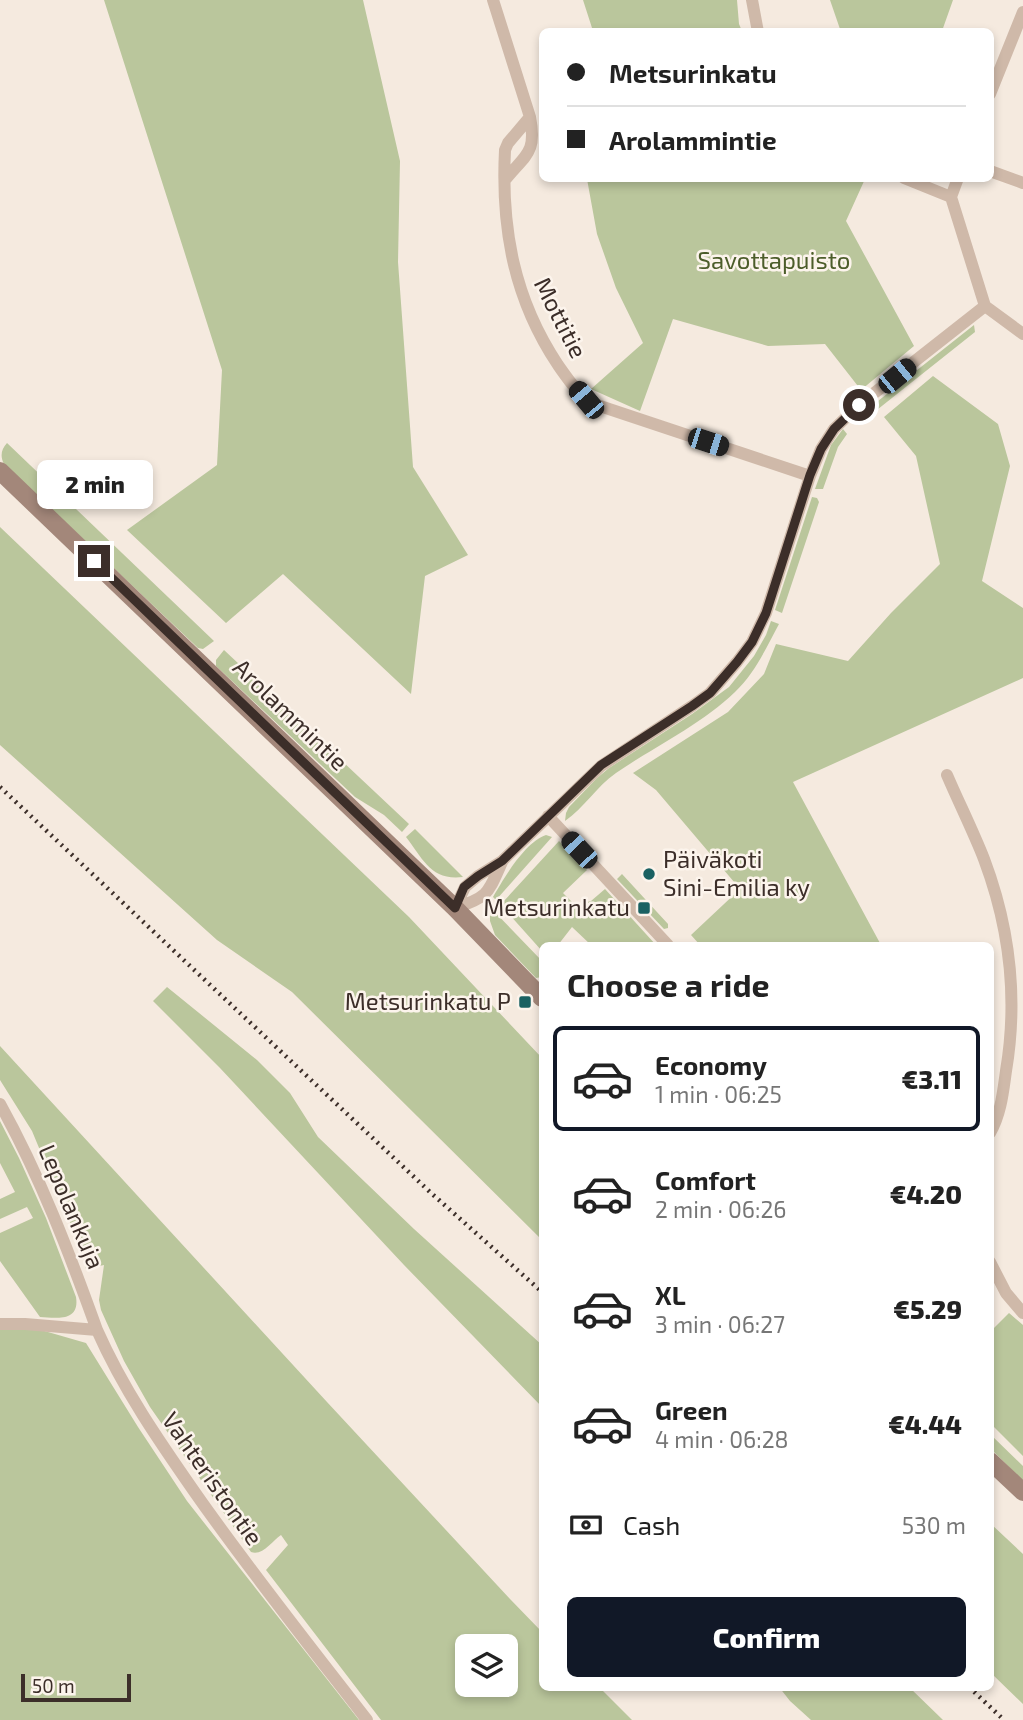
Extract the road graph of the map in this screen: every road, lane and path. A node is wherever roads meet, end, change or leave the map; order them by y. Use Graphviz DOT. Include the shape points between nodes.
graph roads {
  1 [pos="493,0"];
  2 [pos="752,0"];
  3 [pos="1023,12"];
  4 [pos="757,28"];
  5 [pos="994,84"];
  6 [pos="530,117"];
  7 [pos="994,172"];
  8 [pos="505,180"];
  9 [pos="914,182"];
  10 [pos="957,182"];
  11 [pos="1023,183"];
  12 [pos="951,197"];
  13 [pos="985,306"];
  14 [pos="1023,334"];
  15 [pos="0,471"];
  16 [pos="810,475"];
  17 [pos="947,775"];
  18 [pos="548,816"];
  19 [pos="502,861"];
  20 [pos="455,908"];
  21 [pos="665,942"];
  22 [pos="539,995"];
  23 [pos="0,1104"];
  24 [pos="994,1126"];
  25 [pos="994,1270"];
  26 [pos="1023,1313"];
  27 [pos="0,1324"];
  28 [pos="97,1329"];
  29 [pos="994,1465"];
  30 [pos="1023,1492"];
  31 [pos="366,1720"];
  1 -- 6 [label="street"];
  2 -- 4 [label="street"];
  3 -- 5 [label="street"];
  6 -- 8 [label="street, Mottitie" via="505,150"];
  6 -- 8 [label="street" via="533,144"];
  7 -- 11 [label="street"];
  8 -- 16 [label="street, Mottitie" via="507,231 520,290 544,344 586,400"];
  9 -- 12 [label="street"];
  10 -- 12 [label="street"];
  12 -- 13 [label="street"];
  13 -- 14 [label="street"];
  13 -- 16 [label="street" via="842,420 826,439"];
  15 -- 20 [label="street, Arolammintie"];
  16 -- 18 [label="street" via="766,613 737,662 710,693 601,765"];
  17 -- 24 [label="street" via="985,860 1010,966 1011,1043"];
  18 -- 19 [label="street"];
  18 -- 21 [label="street"];
  19 -- 20 [label="street" via="464,887"];
  19 -- 20 [label="street" via="490,889 476,901"];
  20 -- 22 [label="street, Arolammintie"];
  23 -- 28 [label="street, Lepolankuja" via="58,1224"];
  25 -- 26 [label="street"];
  27 -- 28 [label="street"];
  28 -- 31 [label="street, Vahteristontie" via="121,1380 165,1450"];
  29 -- 30 [label="street"];
}
